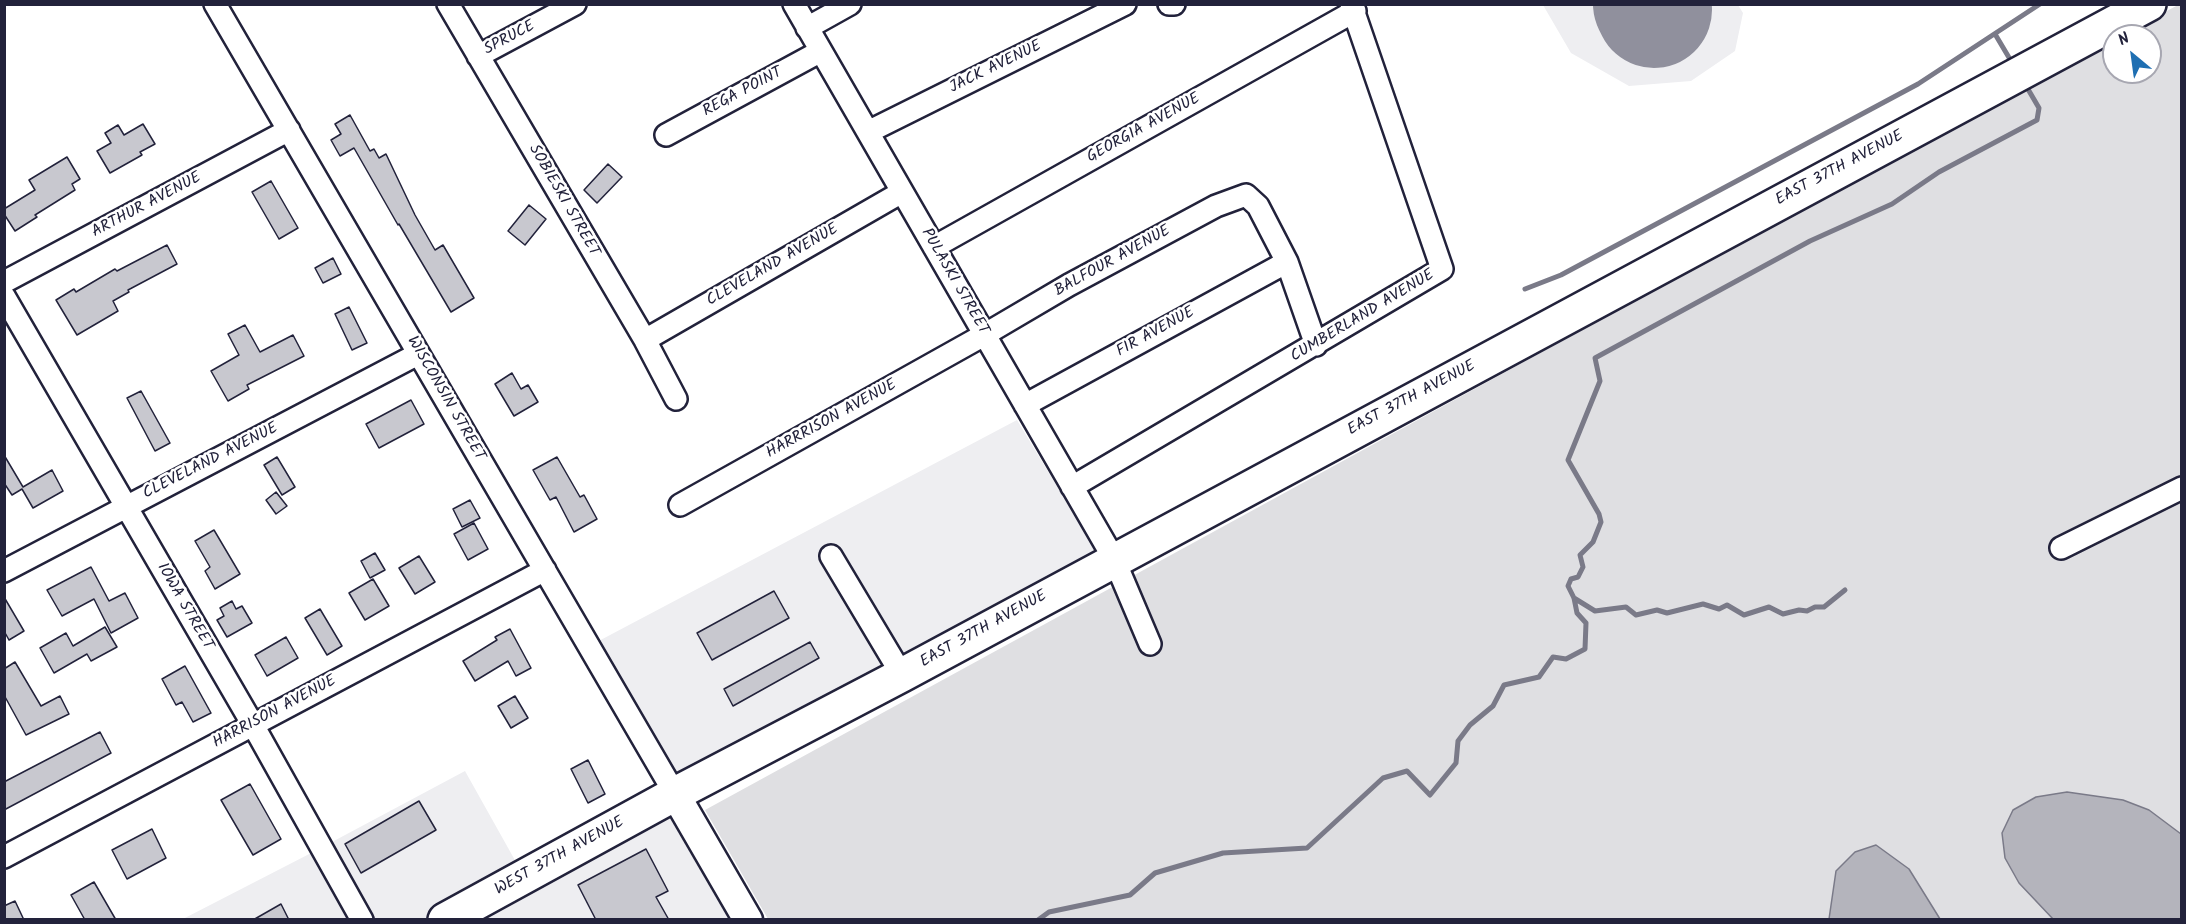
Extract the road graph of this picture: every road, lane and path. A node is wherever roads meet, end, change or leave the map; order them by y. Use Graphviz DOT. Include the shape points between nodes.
graph roads {
  1 [pos="215,4"];
  2 [pos="448,4"];
  3 [pos="575,4"];
  4 [pos="794,4"];
  5 [pos="850,4"];
  6 [pos="1125,4"];
  7 [pos="1169,4"];
  8 [pos="1174,4"];
  9 [pos="2150,4"];
  10 [pos="1353,8"];
  11 [pos="807,28"];
  12 [pos="821,51"];
  13 [pos="478,57"];
  14 [pos="289,130"];
  15 [pos="868,132"];
  16 [pos="666,135"];
  17 [pos="902,192"];
  18 [pos="934,247"];
  19 [pos="1287,261"];
  20 [pos="4,282"];
  21 [pos="4,296"];
  22 [pos="984,335"];
  23 [pos="645,340"];
  24 [pos="1316,345"];
  25 [pos="418,354"];
  26 [pos="676,399"];
  27 [pos="1025,405"];
  28 [pos="1072,487"];
  29 [pos="2181,488"];
  30 [pos="680,505"];
  31 [pos="125,506"];
  32 [pos="2061,548"];
  33 [pos="831,556"];
  34 [pos="1114,559"];
  35 [pos="544,570"];
  36 [pos="4,571"];
  37 [pos="1150,644"];
  38 [pos="902,675"];
  39 [pos="253,725"];
  40 [pos="675,794"];
  41 [pos="4,857"];
  42 [pos="362,920"];
  43 [pos="445,920"];
  44 [pos="748,920"];
  1 -- 14 [label="street, WISCONSIN STREET"];
  2 -- 13 [label="street, SOBIESKI STREET"];
  3 -- 13 [label="street, SPRUCE"];
  4 -- 11 [label="street, PULASKI STREET"];
  5 -- 11 [label="street"];
  6 -- 15 [label="street, JACK AVENUE"];
  7 -- 8 [label="street"];
  9 -- 34 [label="main road, EAST 37TH AVENUE"];
  10 -- 18 [label="street, GEORGIA AVENUE"];
  10 -- 24 [label="street, CUMBERLAND AVENUE" via="1442,269"];
  11 -- 12 [label="street, PULASKI STREET"];
  12 -- 15 [label="street, PULASKI STREET"];
  12 -- 16 [label="street, REGA POINT"];
  13 -- 23 [label="street, SOBIESKI STREET"];
  14 -- 20 [label="street, ARTHUR AVENUE"];
  14 -- 25 [label="street, WISCONSIN STREET"];
  15 -- 17 [label="street, PULASKI STREET"];
  17 -- 18 [label="street, PULASKI STREET"];
  17 -- 23 [label="street, CLEVELAND AVENUE"];
  18 -- 22 [label="street, PULASKI STREET"];
  19 -- 22 [label="street, BALFOUR AVENUE" via="1258,206 1246,195 1216,206"];
  19 -- 24 [label="street"];
  19 -- 27 [label="street, FIR AVENUE"];
  21 -- 31 [label="street, IOWA STREET"];
  22 -- 27 [label="street, PULASKI STREET"];
  22 -- 30 [label="street, HARRRISON AVENUE"];
  23 -- 26 [label="street, SOBIESKI STREET"];
  24 -- 28 [label="street, CUMBERLAND AVENUE"];
  25 -- 31 [label="street, CLEVELAND AVENUE"];
  25 -- 35 [label="street, WISCONSIN STREET"];
  27 -- 28 [label="street, PULASKI STREET"];
  28 -- 34 [label="street, PULASKI STREET"];
  29 -- 32 [label="street"];
  31 -- 36 [label="street, CLEVELAND AVENUE"];
  31 -- 39 [label="street, IOWA STREET"];
  33 -- 38 [label="street"];
  34 -- 37 [label="street, PULASKI STREET"];
  34 -- 38 [label="main road, EAST 37TH AVENUE"];
  35 -- 39 [label="street, HARRISON AVENUE"];
  35 -- 40 [label="street, WISCONSIN STREET"];
  38 -- 40 [label="main road, EAST 37TH AVENUE"];
  39 -- 41 [label="street, HARRISON AVENUE"];
  39 -- 42 [label="street, IOWA STREET"];
  40 -- 43 [label="main road, WEST 37TH AVENUE"];
  40 -- 44 [label="street"];
}
